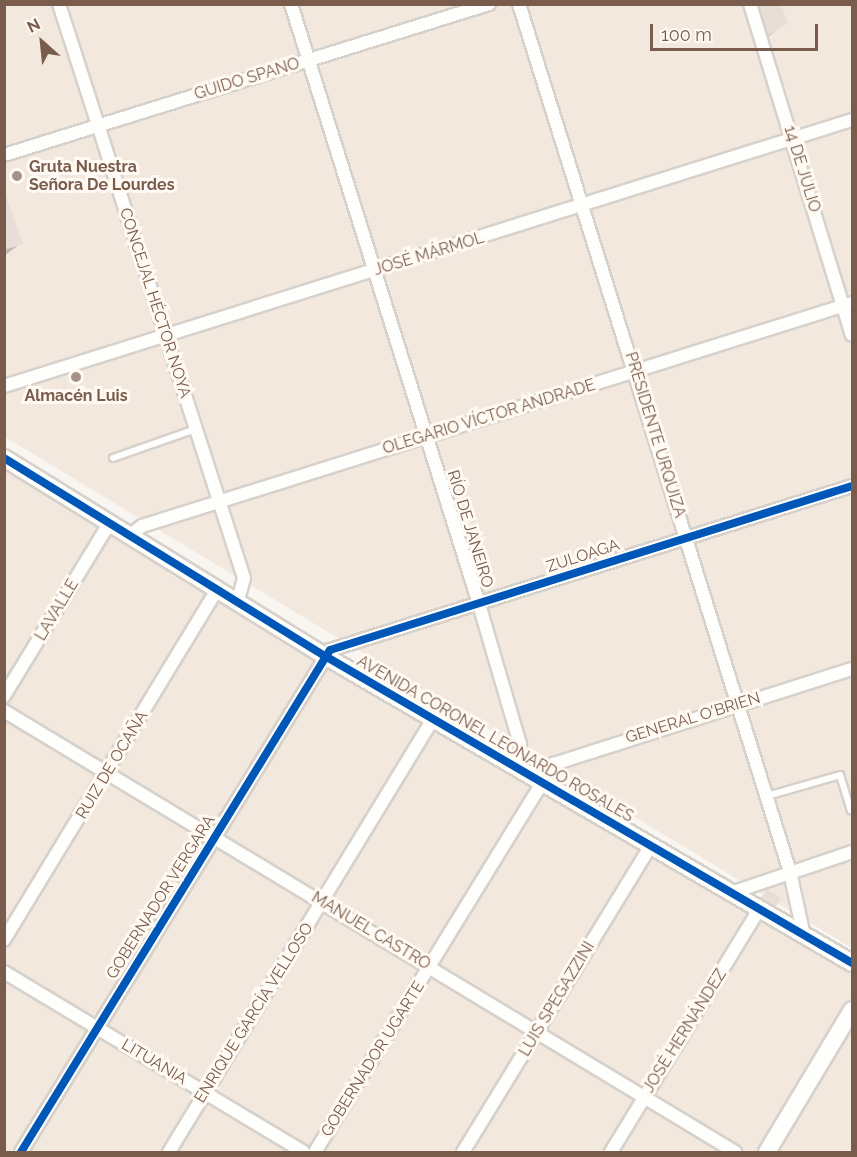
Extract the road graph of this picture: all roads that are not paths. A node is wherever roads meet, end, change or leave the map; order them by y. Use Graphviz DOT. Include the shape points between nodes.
graph roads {
  1 [pos="59,4"];
  2 [pos="291,4"];
  3 [pos="489,4"];
  4 [pos="519,4"];
  5 [pos="750,4"];
  6 [pos="308,60"];
  7 [pos="852,120"];
  8 [pos="97,125"];
  9 [pos="793,140"];
  10 [pos="4,155"];
  11 [pos="584,206"];
  12 [pos="375,271"];
  13 [pos="848,304"];
  14 [pos="852,335"];
  15 [pos="167,336"];
  16 [pos="637,373"];
  17 [pos="4,387"];
  18 [pos="196,429"];
  19 [pos="427,436"];
  20 [pos="4,458"];
  21 [pos="113,458"];
  22 [pos="852,486"];
  23 [pos="218,502"];
  24 [pos="109,524"];
  25 [pos="129,536"];
  26 [pos="686,537"];
  27 [pos="217,589"];
  28 [pos="238,601"];
  29 [pos="479,604"];
  30 [pos="325,656"];
  31 [pos="852,669"];
  32 [pos="4,696"];
  33 [pos="738,704"];
  34 [pos="4,711"];
  35 [pos="433,719"];
  36 [pos="522,769"];
  37 [pos="108,771"];
  38 [pos="542,781"];
  39 [pos="767,795"];
  40 [pos="851,810"];
  41 [pos="215,836"];
  42 [pos="651,844"];
  43 [pos="852,852"];
  44 [pos="790,872"];
  45 [pos="731,893"];
  46 [pos="323,902"];
  47 [pos="759,910"];
  48 [pos="804,936"];
  49 [pos="4,940"];
  50 [pos="852,963"];
  51 [pos="429,966"];
  52 [pos="4,972"];
  53 [pos="852,1010"];
  54 [pos="96,1028"];
  55 [pos="537,1032"];
  56 [pos="205,1093"];
  57 [pos="644,1097"];
  58 [pos="21,1152"];
  59 [pos="169,1152"];
  60 [pos="303,1152"];
  61 [pos="315,1152"];
  62 [pos="463,1152"];
  63 [pos="611,1152"];
  64 [pos="735,1152"];
  65 [pos="767,1152"];
  1 -- 8 [label="street, CONCEJAL HÉCTOR NOYA"];
  2 -- 6 [label="street, RÍO DE JANEIRO"];
  3 -- 6 [label="street, GUIDO SPANO"];
  4 -- 11 [label="street, PRESIDENTE URQUIZA"];
  5 -- 9 [label="street, 14 DE JULIO"];
  6 -- 8 [label="street, GUIDO SPANO"];
  6 -- 12 [label="street, RÍO DE JANEIRO"];
  7 -- 9 [label="street, JOSÉ MÁRMOL"];
  8 -- 10 [label="street, GUIDO SPANO"];
  8 -- 15 [label="street, CONCEJAL HÉCTOR NOYA"];
  9 -- 11 [label="street, JOSÉ MÁRMOL"];
  9 -- 13 [label="street, 14 DE JULIO"];
  11 -- 12 [label="street, JOSÉ MÁRMOL"];
  11 -- 16 [label="street, PRESIDENTE URQUIZA"];
  12 -- 15 [label="street, JOSÉ MÁRMOL"];
  12 -- 19 [label="street, RÍO DE JANEIRO"];
  13 -- 14 [label="street, 14 DE JULIO"];
  13 -- 16 [label="street, OLEGARIO VÍCTOR ANDRADE"];
  15 -- 17 [label="street, JOSÉ MÁRMOL"];
  15 -- 18 [label="street, CONCEJAL HÉCTOR NOYA"];
  16 -- 19 [label="street, OLEGARIO VÍCTOR ANDRADE"];
  16 -- 26 [label="street, PRESIDENTE URQUIZA"];
  18 -- 21 [label="lane"];
  18 -- 23 [label="street, CONCEJAL HÉCTOR NOYA"];
  19 -- 23 [label="street, OLEGARIO VÍCTOR ANDRADE"];
  19 -- 29 [label="street, RÍO DE JANEIRO"];
  20 -- 24 [label="street, AVENIDA CORONEL LEONARDO ROSALES"];
  22 -- 26 [label="street, ZULOAGA"];
  23 -- 25 [label="street, OLEGARIO VÍCTOR ANDRADE" via="142,526"];
  23 -- 28 [label="street, CONCEJAL HÉCTOR NOYA" via="244,578"];
  24 -- 25 [label="street, AVENIDA CORONEL LEONARDO ROSALES"];
  24 -- 32 [label="street, LAVALLE"];
  25 -- 27 [label="street, AVENIDA CORONEL LEONARDO ROSALES"];
  26 -- 29 [label="street, ZULOAGA"];
  26 -- 33 [label="street, PRESIDENTE URQUIZA"];
  27 -- 28 [label="street, AVENIDA CORONEL LEONARDO ROSALES"];
  27 -- 37 [label="street, RUIZ DE OCAÑA"];
  28 -- 30 [label="street, AVENIDA CORONEL LEONARDO ROSALES"];
  29 -- 30 [label="street, ZULOAGA" via="337,646"];
  29 -- 36 [label="street, RÍO DE JANEIRO" via="520,744"];
  30 -- 35 [label="street, AVENIDA CORONEL LEONARDO ROSALES"];
  30 -- 41 [label="street, GOBERNADOR VERGARA"];
  31 -- 33 [label="street, GENERAL O'BRIEN"];
  33 -- 38 [label="street, GENERAL O'BRIEN" via="561,759"];
  33 -- 39 [label="street, PRESIDENTE URQUIZA"];
  34 -- 37 [label="street, MANUEL CASTRO"];
  35 -- 36 [label="street, AVENIDA CORONEL LEONARDO ROSALES"];
  35 -- 46 [label="street, ENRIQUE GARCÍA VELLOSO"];
  36 -- 38 [label="street, AVENIDA CORONEL LEONARDO ROSALES"];
  37 -- 41 [label="street, MANUEL CASTRO"];
  37 -- 49 [label="street, RUIZ DE OCAÑA"];
  38 -- 42 [label="street, AVENIDA CORONEL LEONARDO ROSALES"];
  38 -- 51 [label="street, GOBERNADOR UGARTE"];
  39 -- 40 [label="lane" via="840,776"];
  39 -- 44 [label="street, PRESIDENTE URQUIZA"];
  41 -- 46 [label="street, MANUEL CASTRO"];
  41 -- 54 [label="street, GOBERNADOR VERGARA"];
  42 -- 45 [label="street, AVENIDA CORONEL LEONARDO ROSALES"];
  42 -- 55 [label="street, LUIS SPEGAZZINI"];
  43 -- 44 [label="street"];
  44 -- 45 [label="street"];
  44 -- 48 [label="street, PRESIDENTE URQUIZA"];
  45 -- 47 [label="street, AVENIDA CORONEL LEONARDO ROSALES"];
  46 -- 51 [label="street, MANUEL CASTRO"];
  46 -- 56 [label="street, ENRIQUE GARCÍA VELLOSO"];
  47 -- 48 [label="street, AVENIDA CORONEL LEONARDO ROSALES"];
  47 -- 57 [label="street, JOSÉ HERNÁNDEZ"];
  48 -- 50 [label="street, AVENIDA CORONEL LEONARDO ROSALES"];
  51 -- 55 [label="street, MANUEL CASTRO"];
  51 -- 61 [label="street, GOBERNADOR UGARTE"];
  52 -- 54 [label="street, LITUANIA"];
  53 -- 65 [label="street"];
  54 -- 56 [label="street, LITUANIA"];
  54 -- 58 [label="street, GOBERNADOR VERGARA"];
  55 -- 57 [label="street, MANUEL CASTRO"];
  55 -- 62 [label="street, LUIS SPEGAZZINI"];
  56 -- 59 [label="street, ENRIQUE GARCÍA VELLOSO"];
  56 -- 60 [label="street, LITUANIA"];
  57 -- 63 [label="street, JOSÉ HERNÁNDEZ"];
  57 -- 64 [label="street, MANUEL CASTRO"];
}
